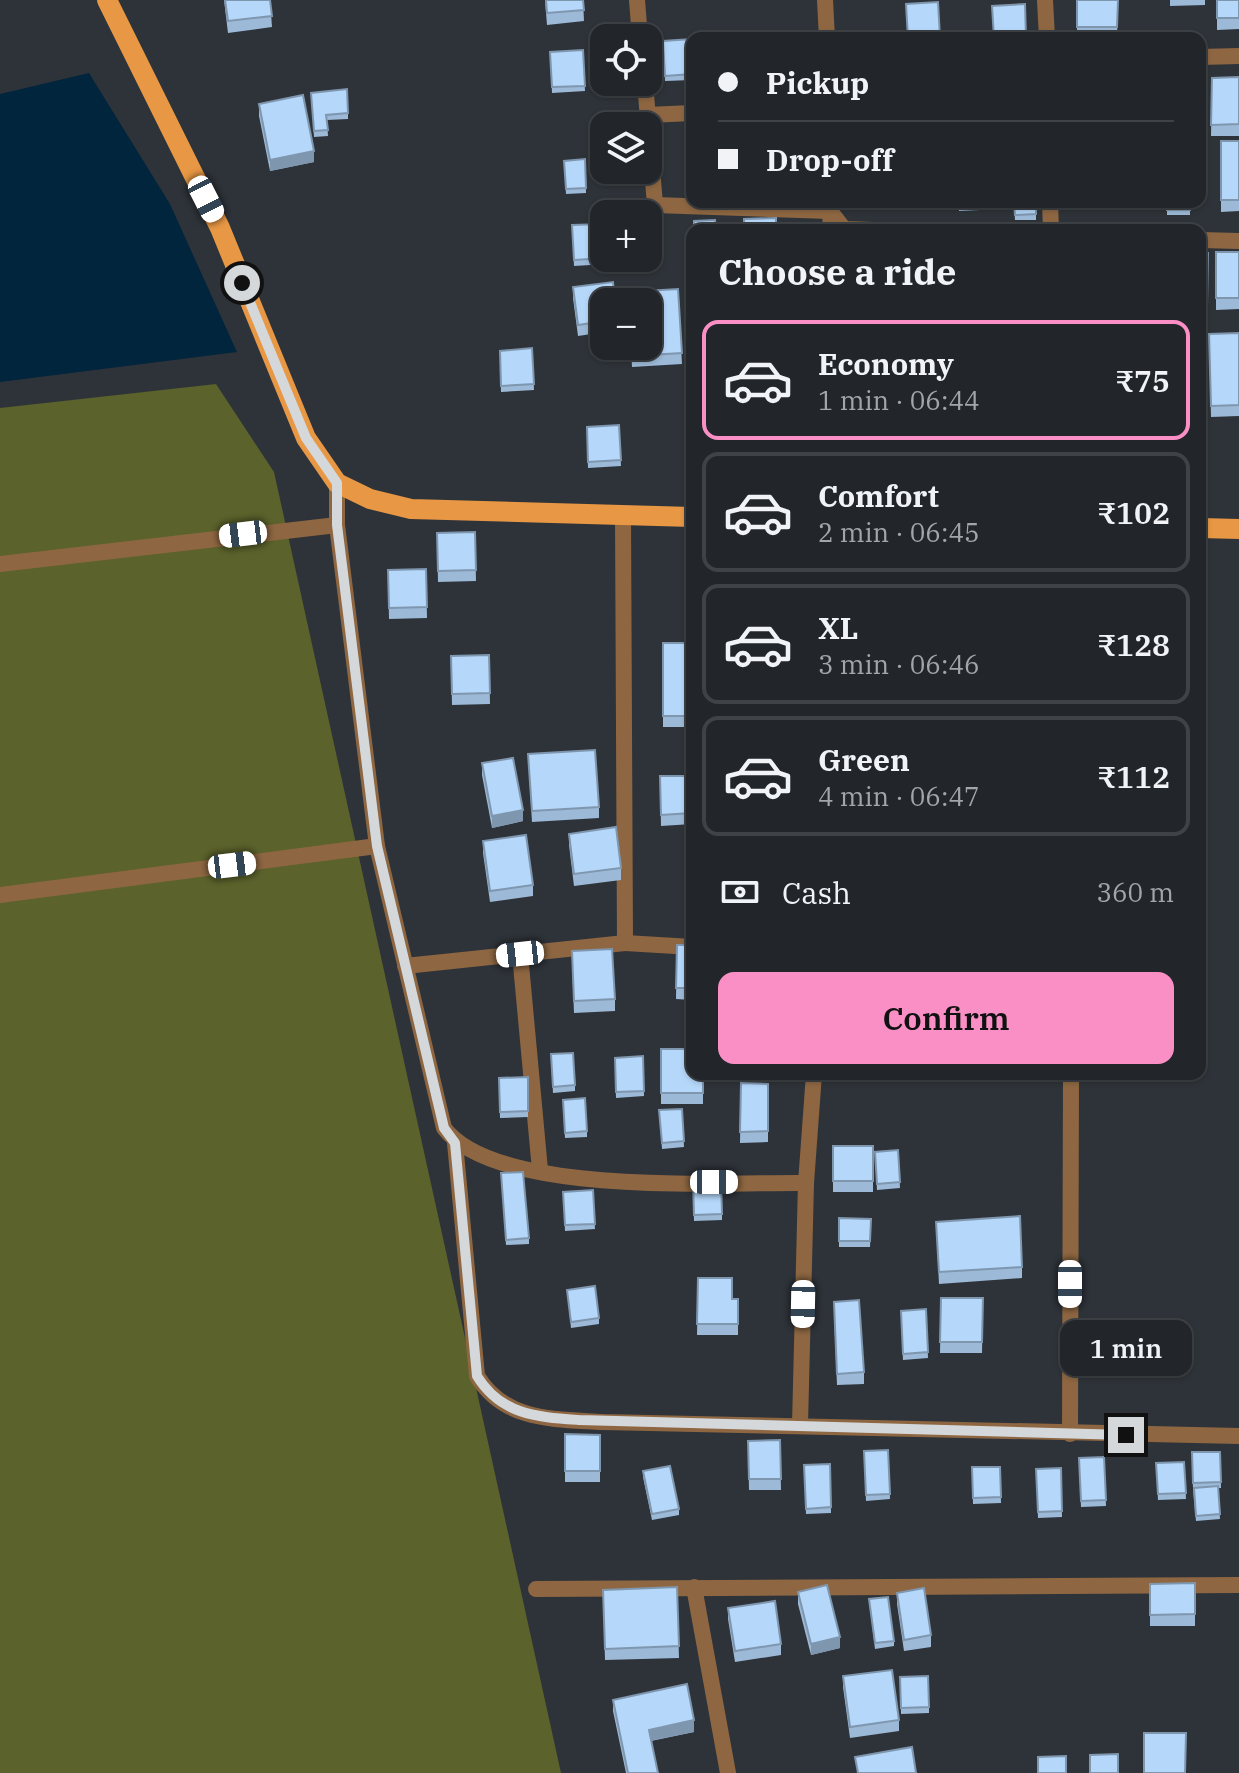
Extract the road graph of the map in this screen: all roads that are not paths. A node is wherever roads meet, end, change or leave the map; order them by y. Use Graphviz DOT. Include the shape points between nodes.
graph roads {
  1 [pos="107,0"];
  2 [pos="637,0"];
  3 [pos="825,0"];
  4 [pos="1045,0"];
  5 [pos="639,24"];
  6 [pos="827,32"];
  7 [pos="1047,32"];
  8 [pos="1239,56"];
  9 [pos="1206,57"];
  10 [pos="686,113"];
  11 [pos="662,114"];
  12 [pos="653,184"];
  13 [pos="686,205"];
  14 [pos="1206,240"];
  15 [pos="1239,241"];
  16 [pos="337,483"];
  17 [pos="623,515"];
  18 [pos="686,517"];
  19 [pos="337,525"];
  20 [pos="1206,528"];
  21 [pos="1239,529"];
  22 [pos="0,564"];
  23 [pos="377,846"];
  24 [pos="0,895"];
  25 [pos="625,943"];
  26 [pos="686,947"];
  27 [pos="520,954"];
  28 [pos="405,966"];
  29 [pos="814,1080"];
  30 [pos="1071,1080"];
  31 [pos="455,1143"];
  32 [pos="540,1170"];
  33 [pos="806,1183"];
  34 [pos="800,1425"];
  35 [pos="1070,1434"];
  36 [pos="1239,1436"];
  37 [pos="1239,1585"];
  38 [pos="694,1587"];
  39 [pos="536,1589"];
  40 [pos="728,1773"];
  1 -- 16 [label="main road" via="220,228 306,438"];
  2 -- 5 [label="street"];
  3 -- 6 [label="street"];
  4 -- 7 [label="street"];
  8 -- 9 [label="street"];
  10 -- 11 [label="street"];
  12 -- 13 [label="street" via="655,205"];
  14 -- 15 [label="street"];
  16 -- 17 [label="main road" via="370,499 411,509"];
  16 -- 19 [label="street"];
  17 -- 18 [label="main road"];
  17 -- 25 [label="street"];
  19 -- 22 [label="street"];
  19 -- 23 [label="street"];
  20 -- 21 [label="main road"];
  23 -- 24 [label="street"];
  23 -- 28 [label="street"];
  25 -- 26 [label="street"];
  25 -- 27 [label="street"];
  27 -- 28 [label="street"];
  27 -- 32 [label="street"];
  28 -- 31 [label="street" via="444,1128"];
  29 -- 33 [label="street"];
  30 -- 35 [label="street"];
  31 -- 32 [label="street" via="483,1157"];
  31 -- 34 [label="street" via="477,1376 505,1407 530,1417 603,1422"];
  32 -- 33 [label="street" via="591,1181"];
  33 -- 34 [label="street"];
  34 -- 35 [label="street"];
  35 -- 36 [label="street"];
  37 -- 38 [label="street"];
  38 -- 39 [label="street"];
  38 -- 40 [label="street"];
}
